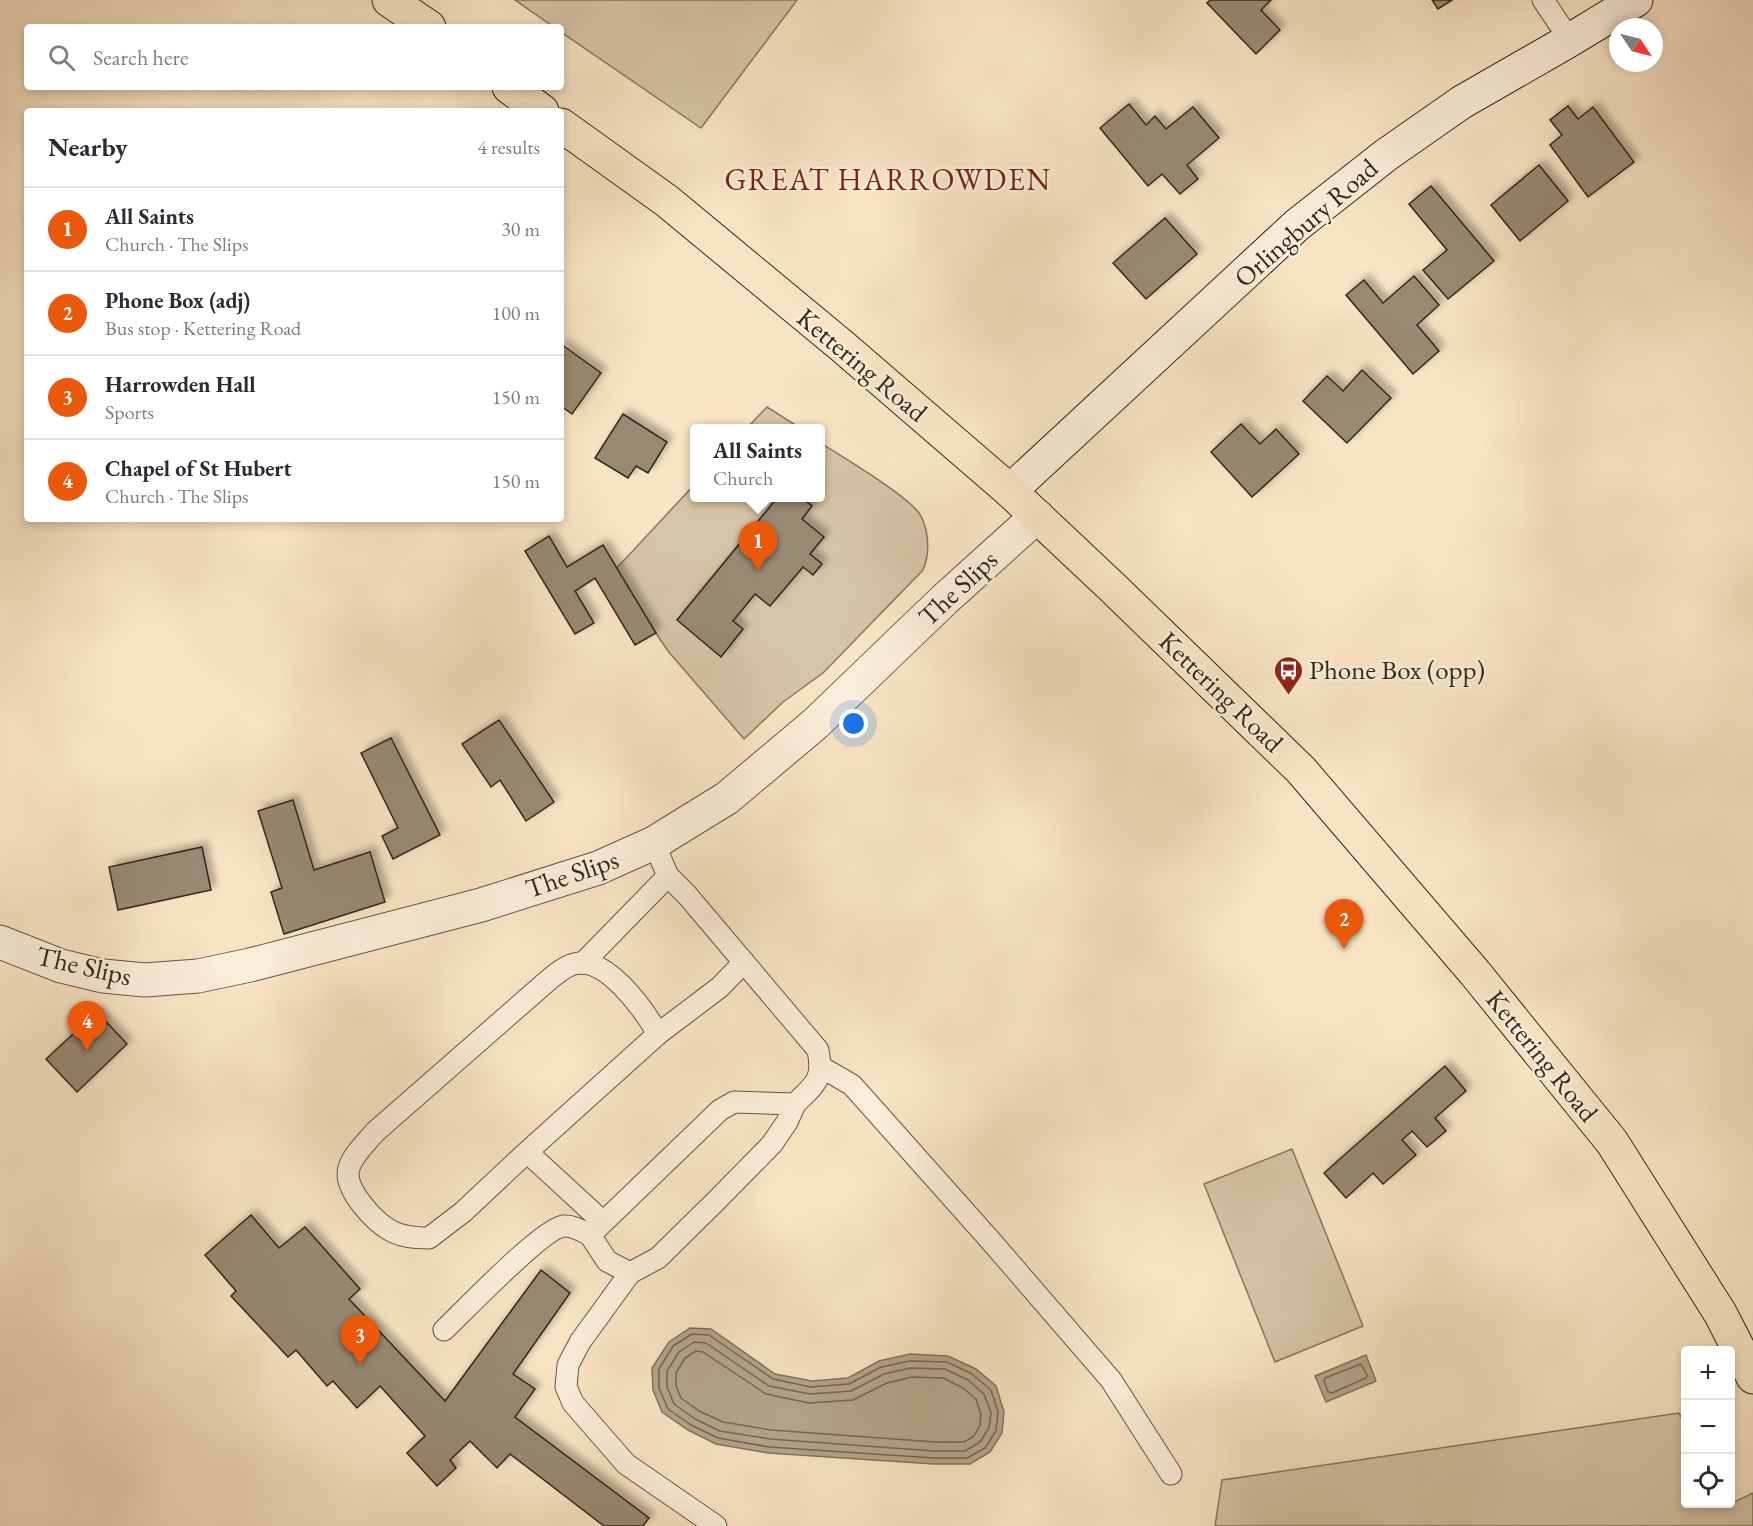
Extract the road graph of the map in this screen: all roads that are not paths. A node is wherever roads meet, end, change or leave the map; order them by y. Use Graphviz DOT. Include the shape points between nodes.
graph roads {
  1 [pos="389,0"];
  2 [pos="1543,0"];
  3 [pos="1636,0"];
  4 [pos="425,24"];
  5 [pos="1570,40"];
  6 [pos="513,90"];
  7 [pos="538,108"];
  8 [pos="564,127"];
  9 [pos="1010,491"];
  10 [pos="1036,516"];
  11 [pos="654,843"];
  12 [pos="668,876"];
  13 [pos="0,942"];
  14 [pos="744,962"];
  15 [pos="583,963"];
  16 [pos="658,1034"];
  17 [pos="821,1067"];
  18 [pos="795,1104"];
  19 [pos="527,1152"];
  20 [pos="596,1229"];
  21 [pos="630,1273"];
  22 [pos="444,1330"];
  23 [pos="1753,1377"];
  24 [pos="1172,1474"];
  25 [pos="716,1526"];
  1 -- 4 [label="highway"];
  2 -- 5 [label="lane"];
  3 -- 5 [label="street, Orlingbury Road"];
  5 -- 9 [label="street, Orlingbury Road" via="1462,102 1386,154 1297,225"];
  6 -- 7 [label="highway"];
  8 -- 9 [label="highway, Kettering Road" via="667,201"];
  9 -- 10 [label="highway, Kettering Road"];
  10 -- 11 [label="street, The Slips" via="815,724 727,798"];
  10 -- 23 [label="highway, Kettering Road" via="1301,770 1475,973 1612,1142 1720,1313"];
  11 -- 12 [label="lane"];
  11 -- 13 [label="street, The Slips" via="598,868 481,905 198,976 145,980 103,976 61,966"];
  12 -- 14 [label="lane"];
  12 -- 15 [label="lane"];
  14 -- 16 [label="lane" via="720,987"];
  14 -- 17 [label="lane" via="818,1050"];
  15 -- 16 [label="lane" via="597,966 623,988"];
  15 -- 19 [label="lane" via="562,970 536,990 384,1124 354,1157 347,1173 358,1201 388,1229 409,1237 429,1238"];
  16 -- 19 [label="lane"];
  17 -- 18 [label="lane" via="819,1077"];
  17 -- 24 [label="lane" via="852,1085 1088,1353"];
  18 -- 20 [label="lane" via="734,1102 720,1110"];
  18 -- 21 [label="lane" via="772,1144 740,1178 658,1258"];
  19 -- 20 [label="lane"];
  20 -- 21 [label="lane" via="607,1261"];
  20 -- 22 [label="lane" via="562,1226 530,1247"];
  21 -- 25 [label="lane" via="579,1342 568,1365 566,1387 573,1403 626,1464"];
}
